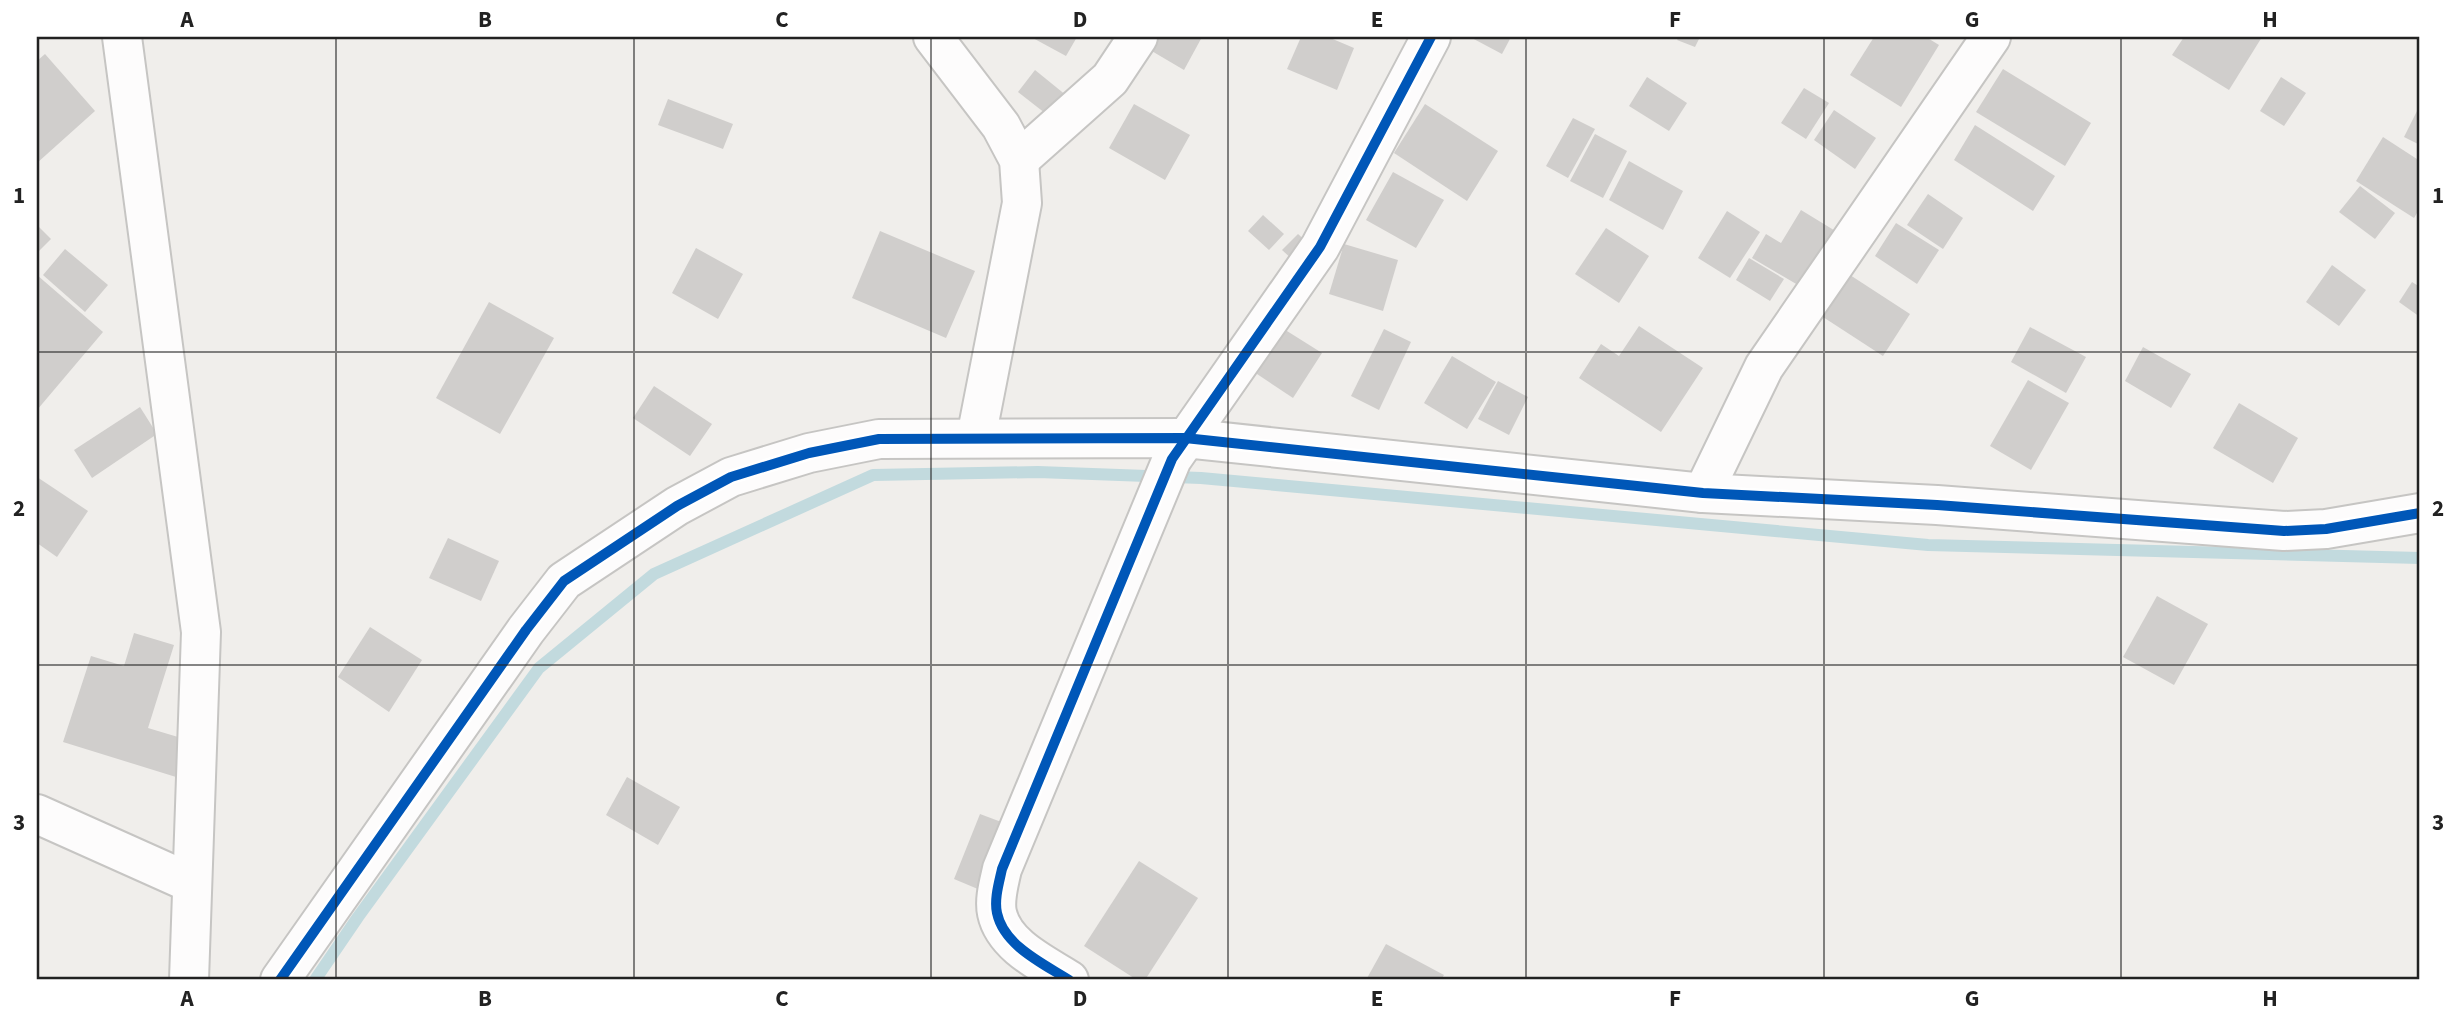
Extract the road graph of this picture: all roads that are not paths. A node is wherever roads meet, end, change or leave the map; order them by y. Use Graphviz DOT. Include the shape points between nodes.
graph roads {
  1 [pos="122,37"];
  2 [pos="933,37"];
  3 [pos="1138,37"];
  4 [pos="1431,37"];
  5 [pos="1991,37"];
  6 [pos="1019,160"];
  7 [pos="976,439"];
  8 [pos="1172,462"];
  9 [pos="1703,493"];
  10 [pos="2420,513"];
  11 [pos="37,814"];
  12 [pos="192,888"];
  13 [pos="189,980"];
  14 [pos="280,980"];
  15 [pos="1069,980"];
  1 -- 12 [label="street" via="201,632"];
  2 -- 6 [label="street" via="1001,126"];
  3 -- 6 [label="street" via="1110,79"];
  4 -- 8 [label="street" via="1320,247"];
  5 -- 9 [label="street" via="1764,367"];
  6 -- 7 [label="street" via="1022,203"];
  7 -- 8 [label="street"];
  7 -- 14 [label="street" via="879,439 809,453 732,477 677,506 564,581"];
  8 -- 9 [label="street"];
  8 -- 15 [label="street" via="1002,869 996,894 1004,930 1021,948"];
  9 -- 10 [label="street" via="2284,531"];
  11 -- 12 [label="street" via="191,883"];
  12 -- 13 [label="street"];
}
